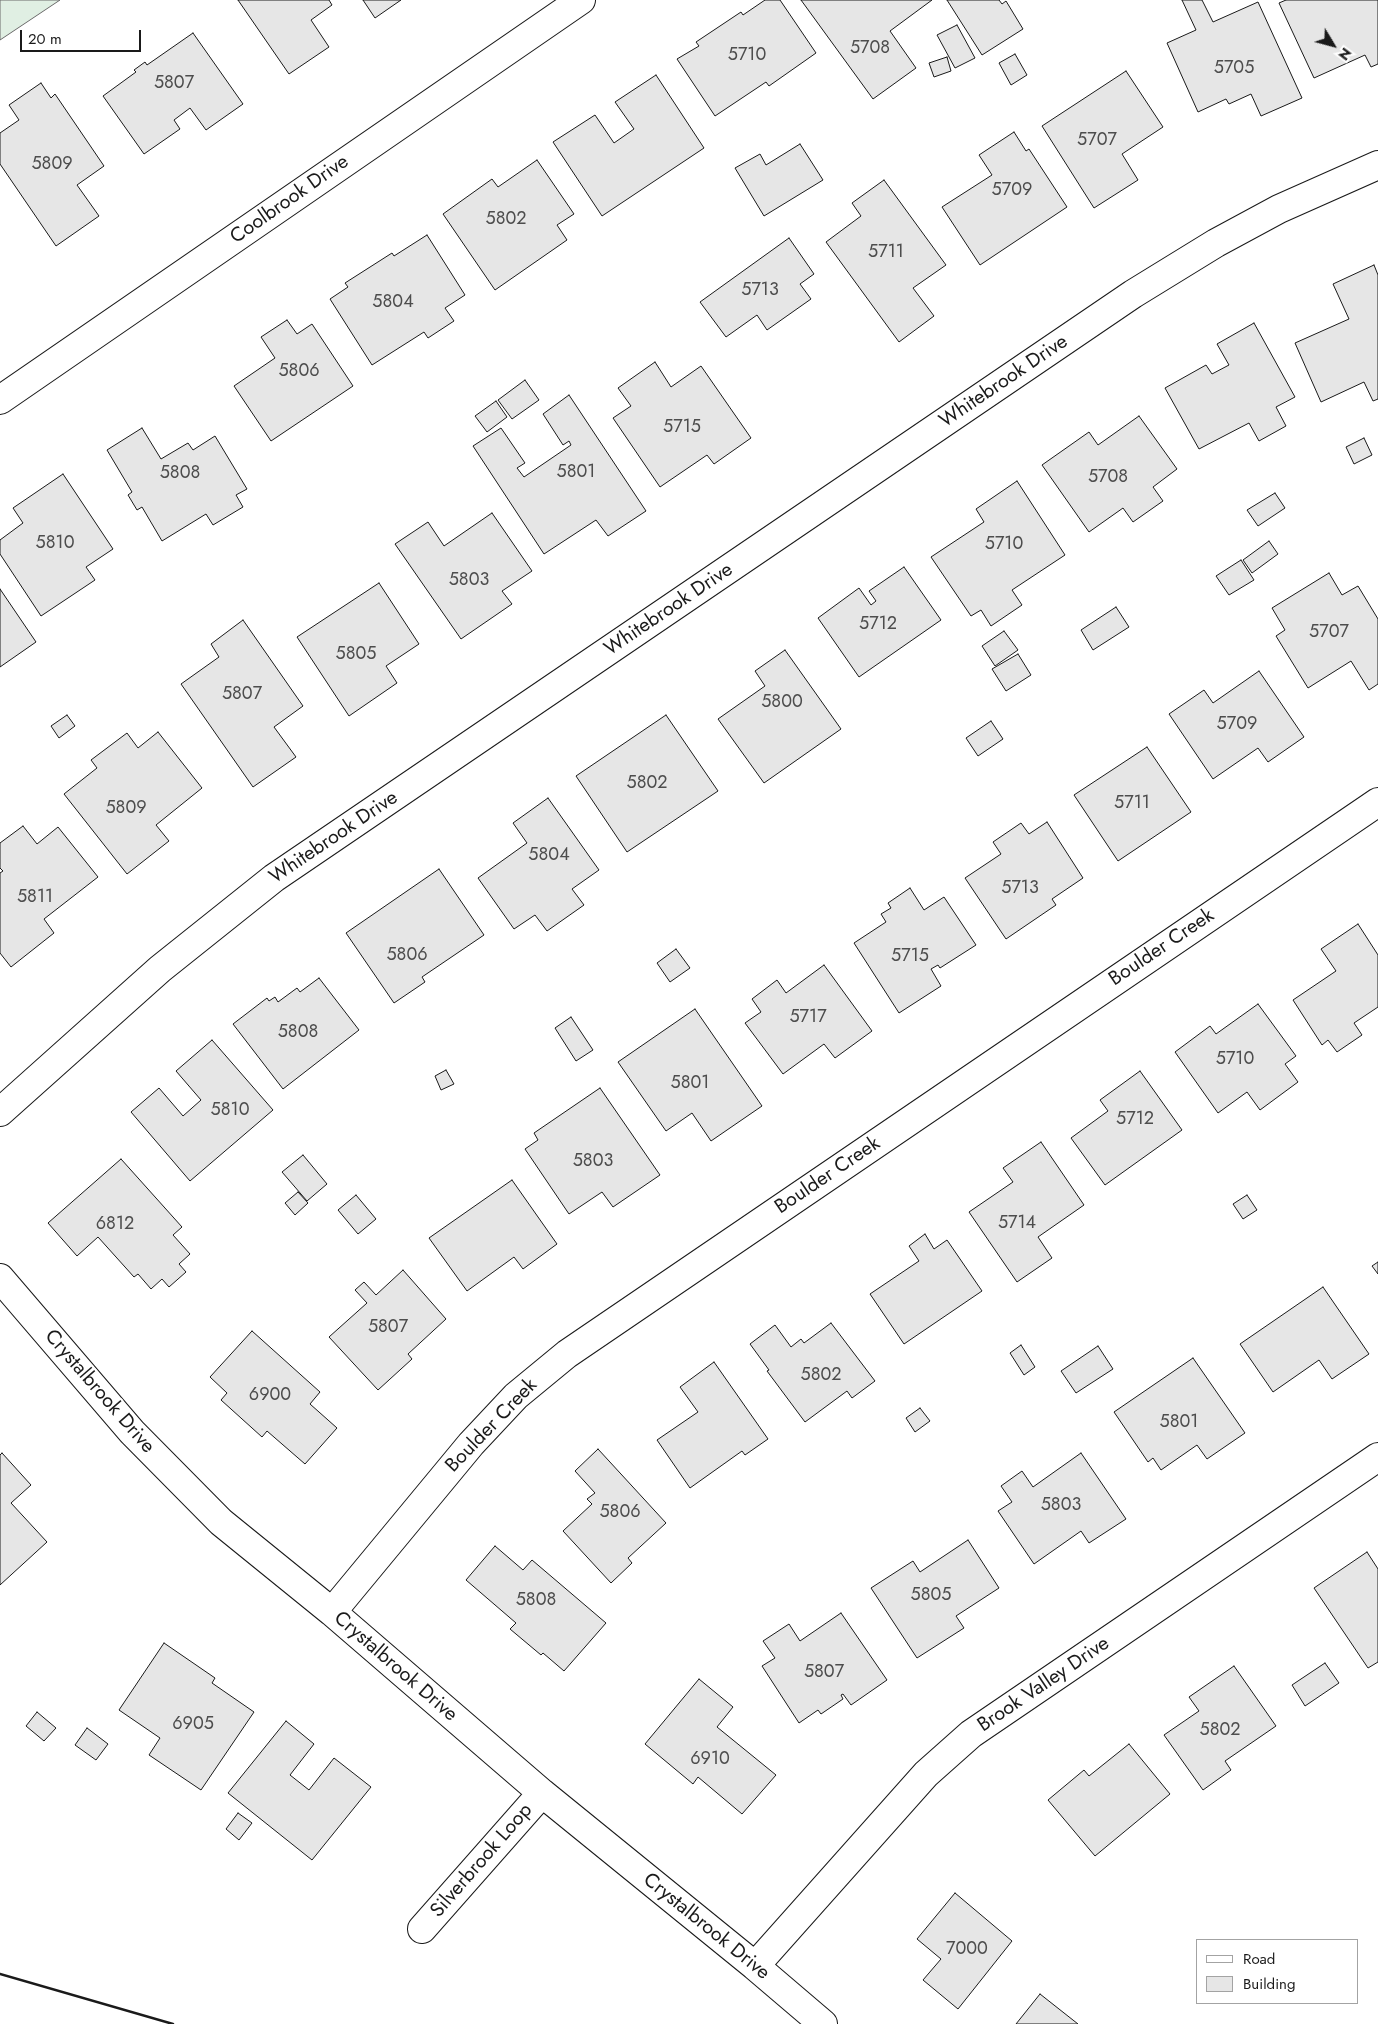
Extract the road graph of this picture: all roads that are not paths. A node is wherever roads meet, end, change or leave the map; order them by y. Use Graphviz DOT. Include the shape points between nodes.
graph roads {
  1 [pos="581,0"];
  2 [pos="1378,165"];
  3 [pos="0,400"];
  4 [pos="1378,802"];
  5 [pos="0,1112"];
  6 [pos="0,1278"];
  7 [pos="1378,1457"];
  8 [pos="332,1612"];
  9 [pos="542,1793"];
  10 [pos="422,1929"];
  11 [pos="756,1966"];
  12 [pos="823,2024"];
  1 -- 3 [label="street, Coolbrook Drive"];
  2 -- 5 [label="street, Whitebrook Drive" via="1279,208 1133,294 274,878 160,969"];
  4 -- 8 [label="street, Boulder Creek" via="567,1354 516,1396 471,1444"];
  6 -- 8 [label="street, Crystalbrook Drive" via="132,1432 221,1522"];
  7 -- 11 [label="street, Brook Valley Drive" via="972,1734 926,1774"];
  8 -- 9 [label="street, Crystalbrook Drive"];
  9 -- 10 [label="street, Silverbrook Loop"];
  9 -- 11 [label="street, Crystalbrook Drive"];
  11 -- 12 [label="street, Crystalbrook Drive"];
}
